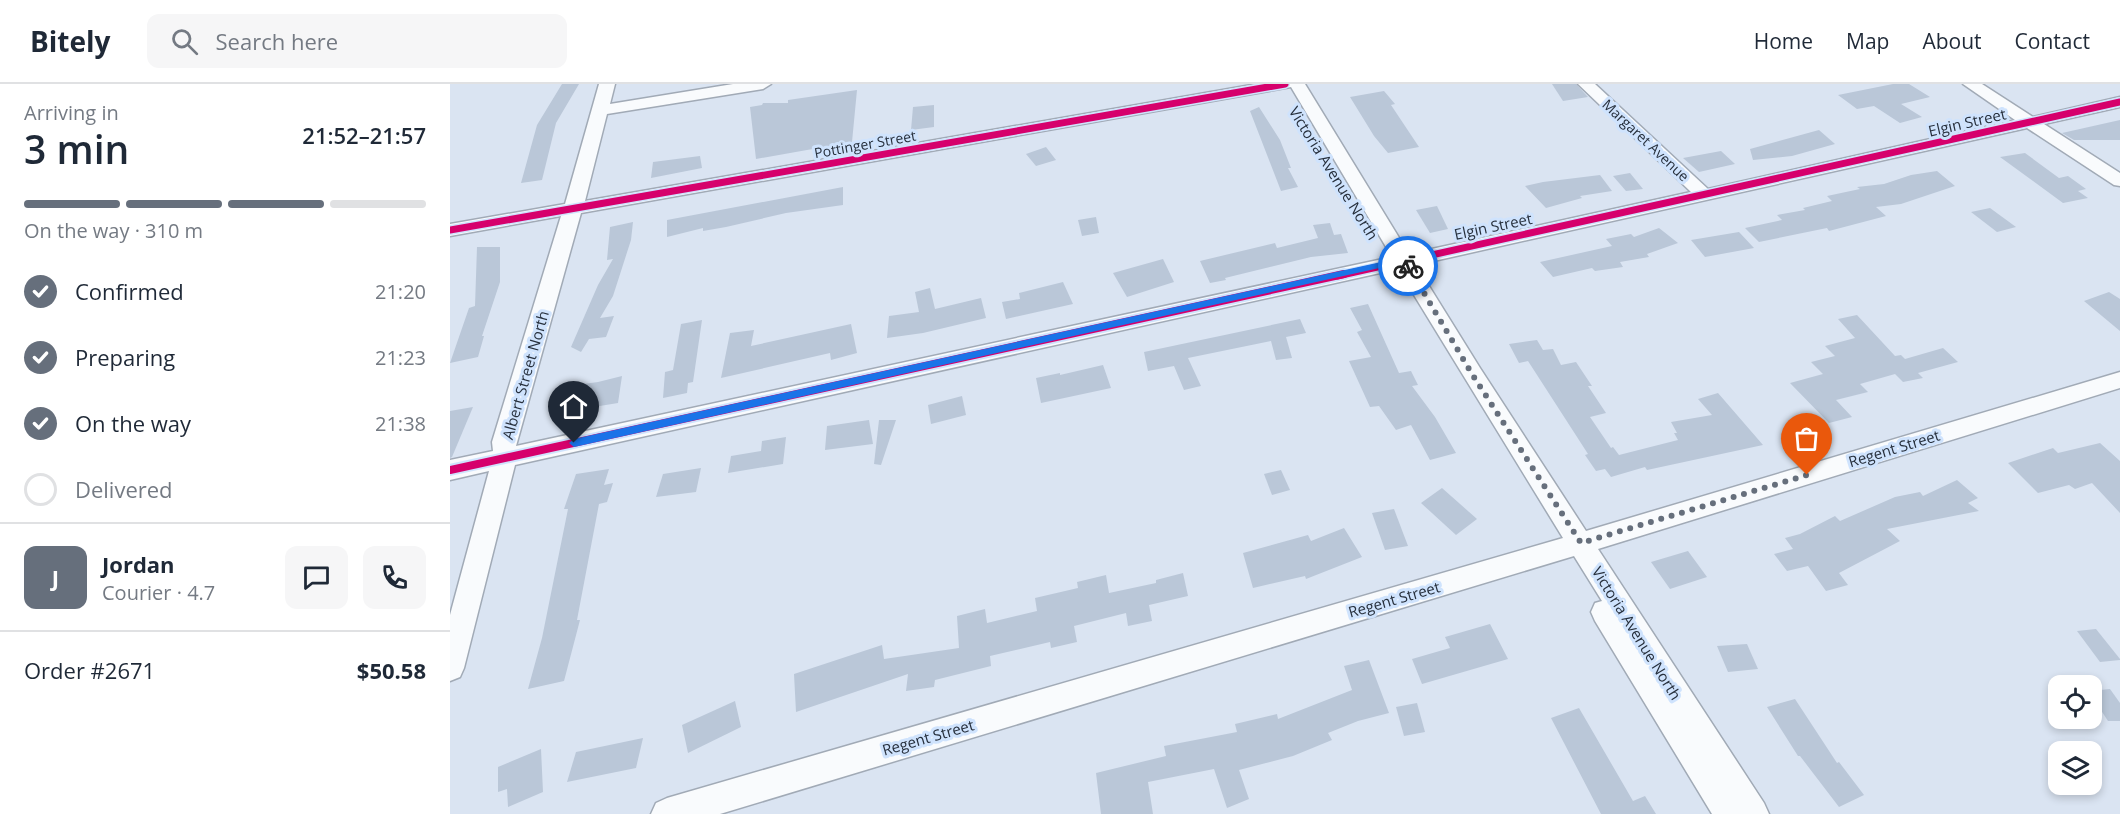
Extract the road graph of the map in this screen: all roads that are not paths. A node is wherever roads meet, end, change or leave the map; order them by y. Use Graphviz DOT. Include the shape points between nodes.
graph roads {
  1 [pos="607,84"];
  2 [pos="763,84"];
  3 [pos="1285,84"];
  4 [pos="1586,84"];
  5 [pos="1971,84"];
  6 [pos="2120,102"];
  7 [pos="601,110"];
  8 [pos="2030,123"];
  9 [pos="2120,181"];
  10 [pos="1706,196"];
  11 [pos="573,209"];
  12 [pos="450,230"];
  13 [pos="1397,262"];
  14 [pos="2120,380"];
  15 [pos="505,458"];
  16 [pos="450,470"];
  17 [pos="1573,546"];
  18 [pos="450,668"];
  19 [pos="1697,746"];
  20 [pos="668,814"];
  21 [pos="1730,814"];
  22 [pos="1753,814"];
  1 -- 7 [label="street, Albert Street North"];
  2 -- 7 [label="street"];
  3 -- 11 [label="street, Pottinger Street"];
  3 -- 13 [label="street, Victoria Avenue North"];
  4 -- 10 [label="street, Margaret Avenue"];
  5 -- 8 [label="street"];
  6 -- 8 [label="street, Elgin Street"];
  7 -- 11 [label="street, Albert Street North"];
  8 -- 9 [label="street"];
  8 -- 10 [label="street, Elgin Street"];
  10 -- 13 [label="street, Elgin Street"];
  11 -- 12 [label="street, Pottinger Street"];
  11 -- 15 [label="street, Albert Street North" via="504,442"];
  13 -- 15 [label="street, Elgin Street"];
  13 -- 17 [label="street, Victoria Avenue North" via="1464,376"];
  14 -- 17 [label="street, Regent Street"];
  15 -- 16 [label="street, Elgin Street"];
  15 -- 18 [label="street, Albert Street North"];
  17 -- 19 [label="street, Victoria Avenue North"];
  17 -- 20 [label="street, Regent Street"];
  19 -- 21 [label="street, Victoria Avenue North"];
  19 -- 22 [label="street, Victoria Avenue North"];
}
